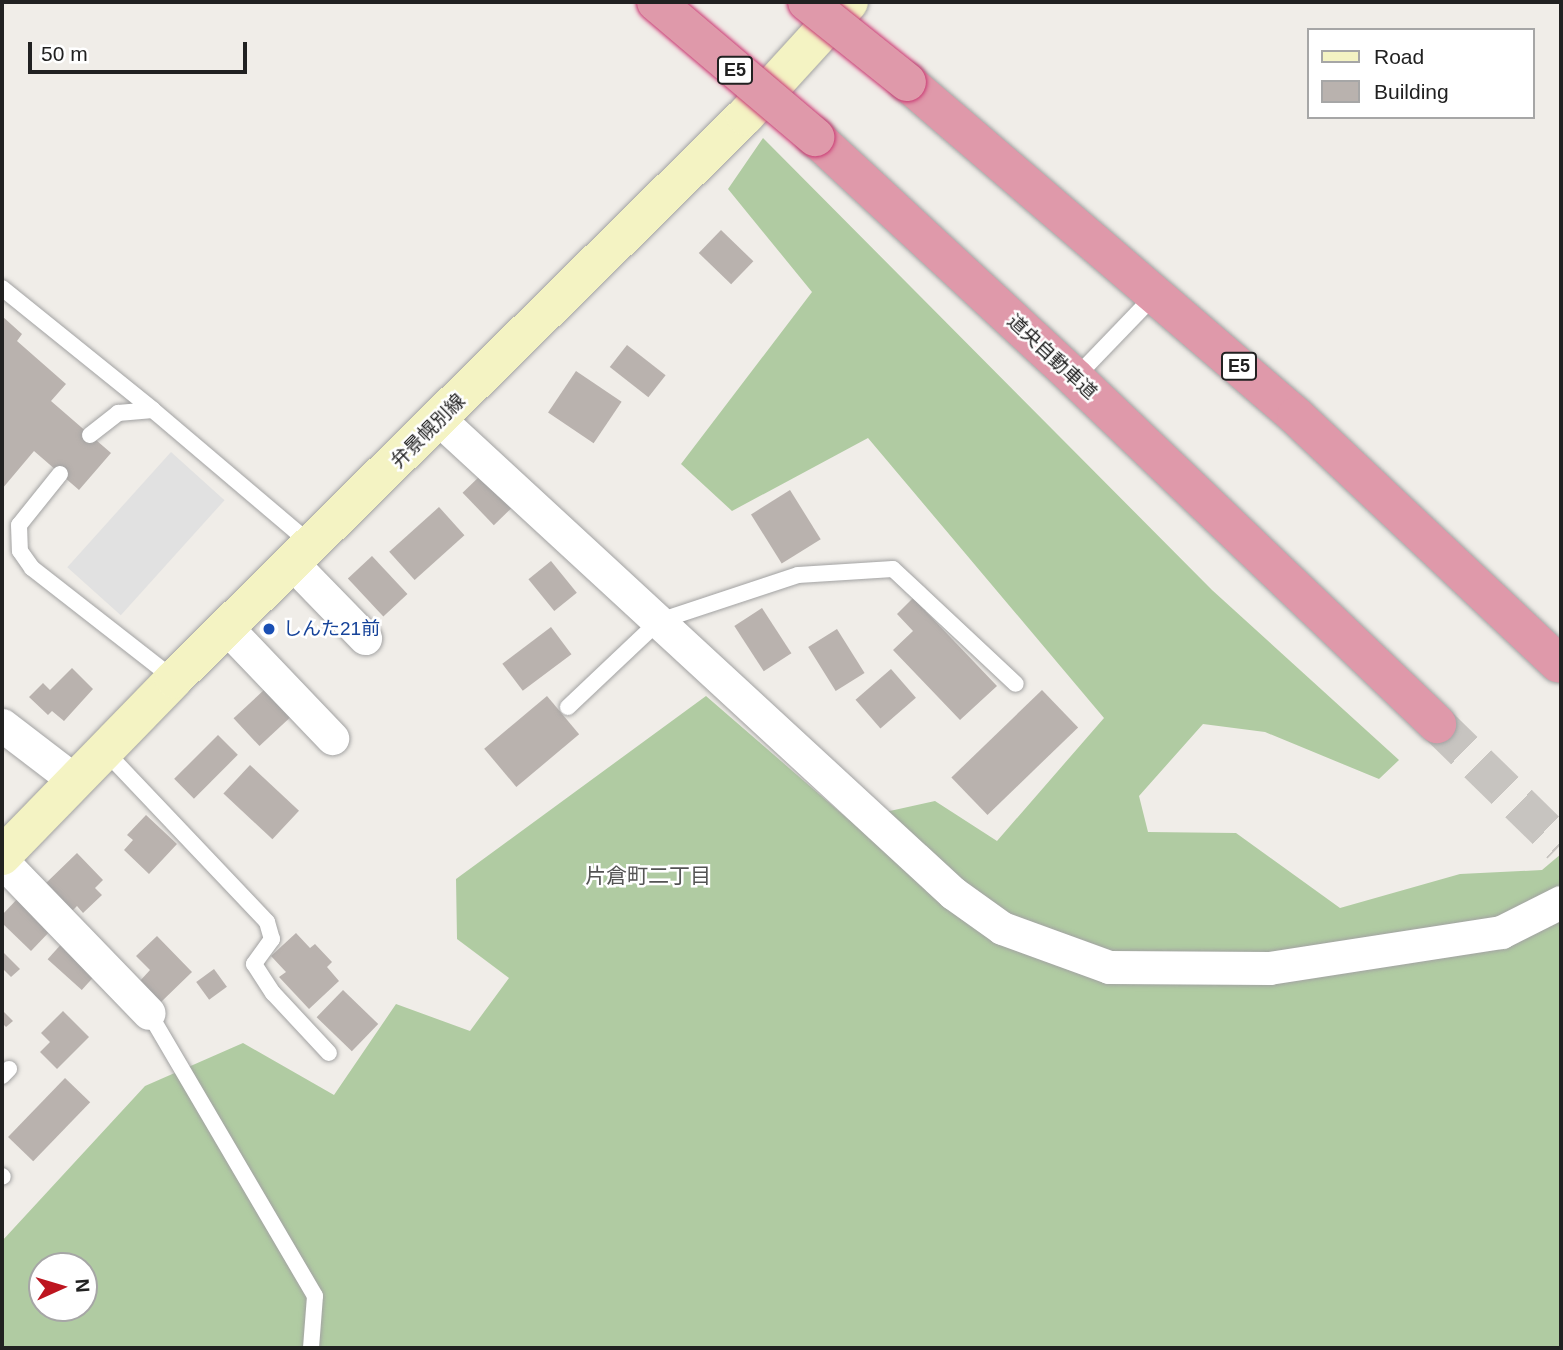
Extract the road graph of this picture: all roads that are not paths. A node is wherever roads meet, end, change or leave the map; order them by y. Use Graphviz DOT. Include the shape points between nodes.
graph roads {
  1 [pos="656,2"];
  2 [pos="807,2"];
  3 [pos="849,2"];
  4 [pos="2,288"];
  5 [pos="1157,293"];
  6 [pos="1075,378"];
  7 [pos="153,410"];
  8 [pos="440,420"];
  9 [pos="90,435"];
  10 [pos="60,474"];
  11 [pos="303,555"];
  12 [pos="659,621"];
  13 [pos="228,629"];
  14 [pos="365,638"];
  15 [pos="1559,664"];
  16 [pos="174,680"];
  17 [pos="1016,684"];
  18 [pos="568,707"];
  19 [pos="1437,724"];
  20 [pos="2,725"];
  21 [pos="332,738"];
  22 [pos="104,750"];
  23 [pos="74,780"];
  24 [pos="2,859"];
  25 [pos="1561,902"];
  26 [pos="149,1013"];
  27 [pos="329,1053"];
  28 [pos="310,1348"];
  1 -- 6 [label="highway, 道央自動車道 / E5, bridge" via="815,137"];
  2 -- 5 [label="highway, E5, bridge"];
  3 -- 8 [label="main road, 弁景幌別線" via="745,116"];
  4 -- 7 [label="lane"];
  5 -- 6 [label="lane"];
  5 -- 15 [label="highway, E5"];
  6 -- 19 [label="highway, 道央自動車道 / E5"];
  7 -- 9 [label="lane" via="118,413"];
  7 -- 11 [label="lane"];
  8 -- 11 [label="main road, 弁景幌別線"];
  8 -- 12 [label="street"];
  10 -- 16 [label="lane" via="19,525 20,551 32,568"];
  11 -- 13 [label="main road, 弁景幌別線"];
  11 -- 14 [label="street"];
  12 -- 17 [label="lane" via="798,575 893,569"];
  12 -- 18 [label="lane"];
  12 -- 25 [label="street" via="953,893 1002,928 1109,967 1269,968 1372,954 1501,932"];
  13 -- 16 [label="main road, 弁景幌別線"];
  13 -- 21 [label="street"];
  16 -- 22 [label="main road, 弁景幌別線"];
  20 -- 23 [label="street"];
  22 -- 23 [label="main road, 弁景幌別線"];
  22 -- 27 [label="lane" via="267,922 272,939 254,964 273,993"];
  23 -- 24 [label="main road, 弁景幌別線"];
  24 -- 26 [label="street"];
  26 -- 28 [label="lane" via="314,1296"];
}
